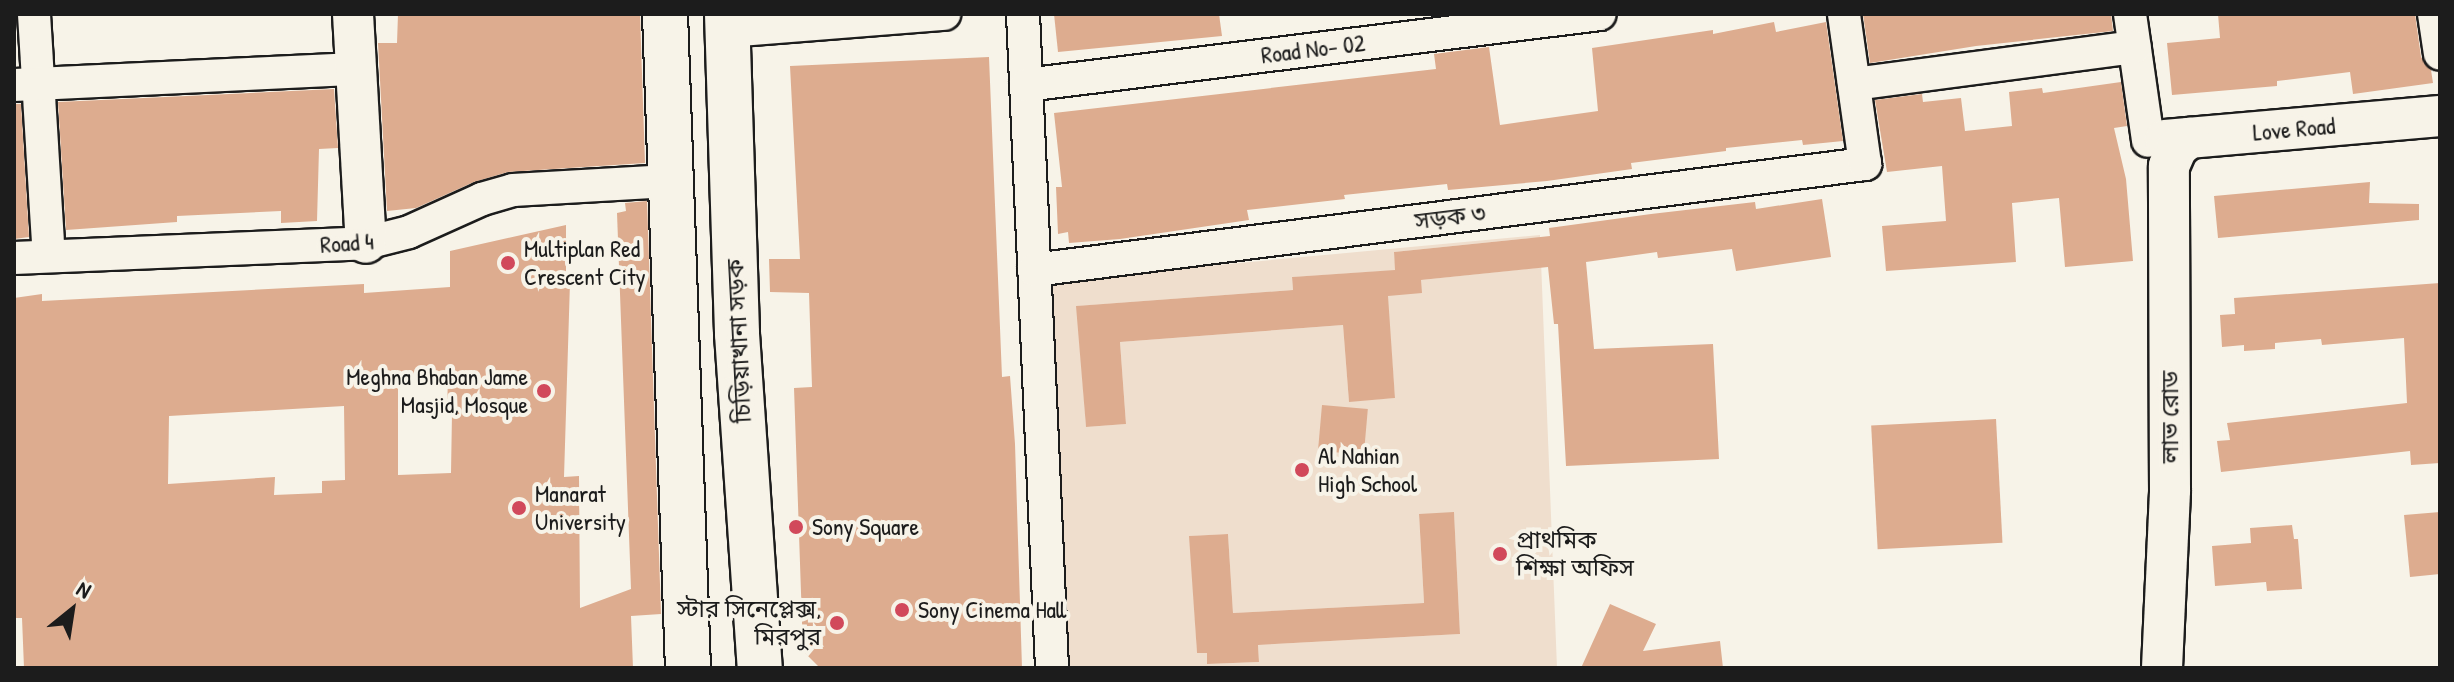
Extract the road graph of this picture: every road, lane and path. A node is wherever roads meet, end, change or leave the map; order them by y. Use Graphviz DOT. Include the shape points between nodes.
graph roads {
  1 [pos="34,14"];
  2 [pos="353,14"];
  3 [pos="665,14"];
  4 [pos="944,14"];
  5 [pos="1023,14"];
  6 [pos="1600,14"];
  7 [pos="1844,14"];
  8 [pos="2130,14"];
  9 [pos="2434,14"];
  10 [pos="727,23"];
  11 [pos="2135,47"];
  12 [pos="2440,54"];
  13 [pos="356,69"];
  14 [pos="26,84"];
  15 [pos="1854,84"];
  16 [pos="1026,85"];
  17 [pos="2440,116"];
  18 [pos="2440,139"];
  19 [pos="2169,148"];
  20 [pos="669,181"];
  21 [pos="366,243"];
  22 [pos="49,256"];
  23 [pos="14,258"];
  24 [pos="1034,270"];
  25 [pos="688,668"];
  26 [pos="760,668"];
  27 [pos="1052,668"];
  28 [pos="2162,668"];
  1 -- 14 [label="street"];
  2 -- 13 [label="street"];
  3 -- 20 [label="main road"];
  4 -- 10 [label="street"];
  5 -- 16 [label="street"];
  6 -- 16 [label="street, Road No- 02"];
  7 -- 15 [label="street"];
  8 -- 11 [label="street"];
  9 -- 12 [label="street"];
  10 -- 26 [label="main road, চিড়িয়াখানা সড়ক" via="737,334"];
  11 -- 15 [label="street"];
  11 -- 19 [label="street"];
  13 -- 14 [label="street"];
  13 -- 21 [label="street"];
  14 -- 22 [label="street"];
  15 -- 24 [label="street, সড়ক ৩" via="1865,164"];
  16 -- 24 [label="street"];
  17 -- 19 [label="street, Love Road"];
  18 -- 19 [label="street, Love Road"];
  19 -- 28 [label="street, লাভ রোড" via="2170,490"];
  20 -- 21 [label="street, Road 4" via="513,190 409,232"];
  20 -- 25 [label="main road"];
  21 -- 22 [label="street, Road 4"];
  22 -- 23 [label="street, Road 4"];
  24 -- 27 [label="street"];
}
